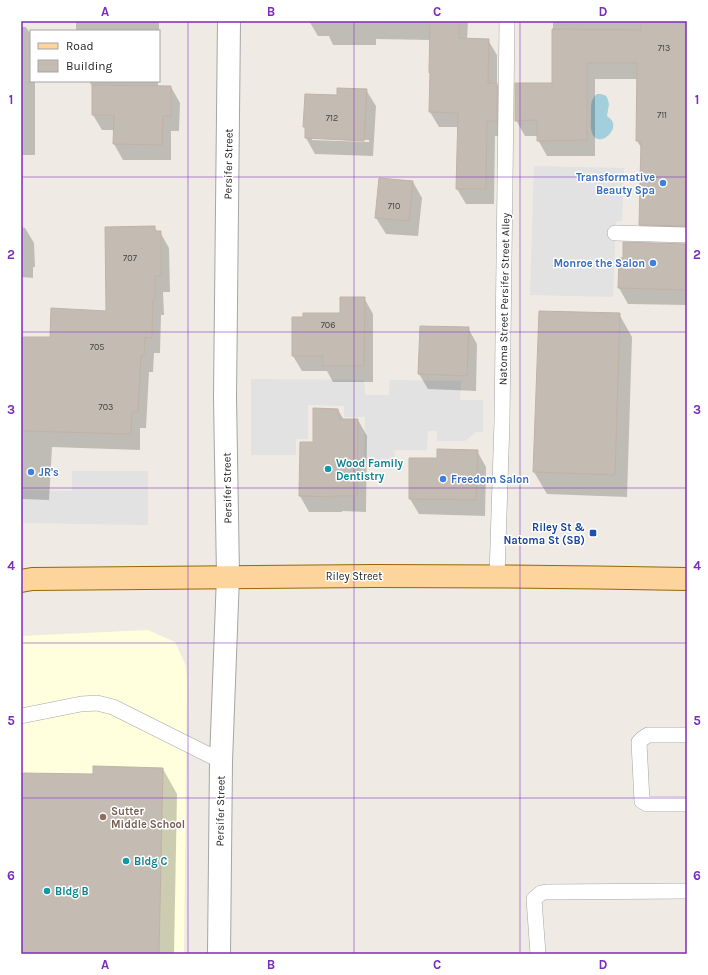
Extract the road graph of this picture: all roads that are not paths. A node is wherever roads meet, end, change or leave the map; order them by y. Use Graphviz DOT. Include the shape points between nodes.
graph roads {
  1 [pos="229,21"];
  2 [pos="507,21"];
  3 [pos="615,234"];
  4 [pos="687,235"];
  5 [pos="228,576"];
  6 [pos="497,576"];
  7 [pos="687,579"];
  8 [pos="21,581"];
  9 [pos="21,716"];
  10 [pos="687,734"];
  11 [pos="221,762"];
  12 [pos="687,804"];
  13 [pos="687,891"];
  14 [pos="219,954"];
  15 [pos="538,954"];
  1 -- 5 [label="street, Persifer Street" via="225,397"];
  2 -- 6 [label="lane, Natoma Street Persifer Street Alley"];
  3 -- 4 [label="lane"];
  5 -- 6 [label="main road, Riley Street"];
  5 -- 8 [label="main road, Riley Street"];
  5 -- 11 [label="street, Persifer Street"];
  6 -- 7 [label="main road, Riley Street"];
  9 -- 11 [label="lane" via="97,703 113,707"];
  10 -- 12 [label="lane" via="648,735 639,742 642,801 647,804"];
  11 -- 14 [label="street, Persifer Street"];
  13 -- 15 [label="lane" via="541,893 534,899"];
}
